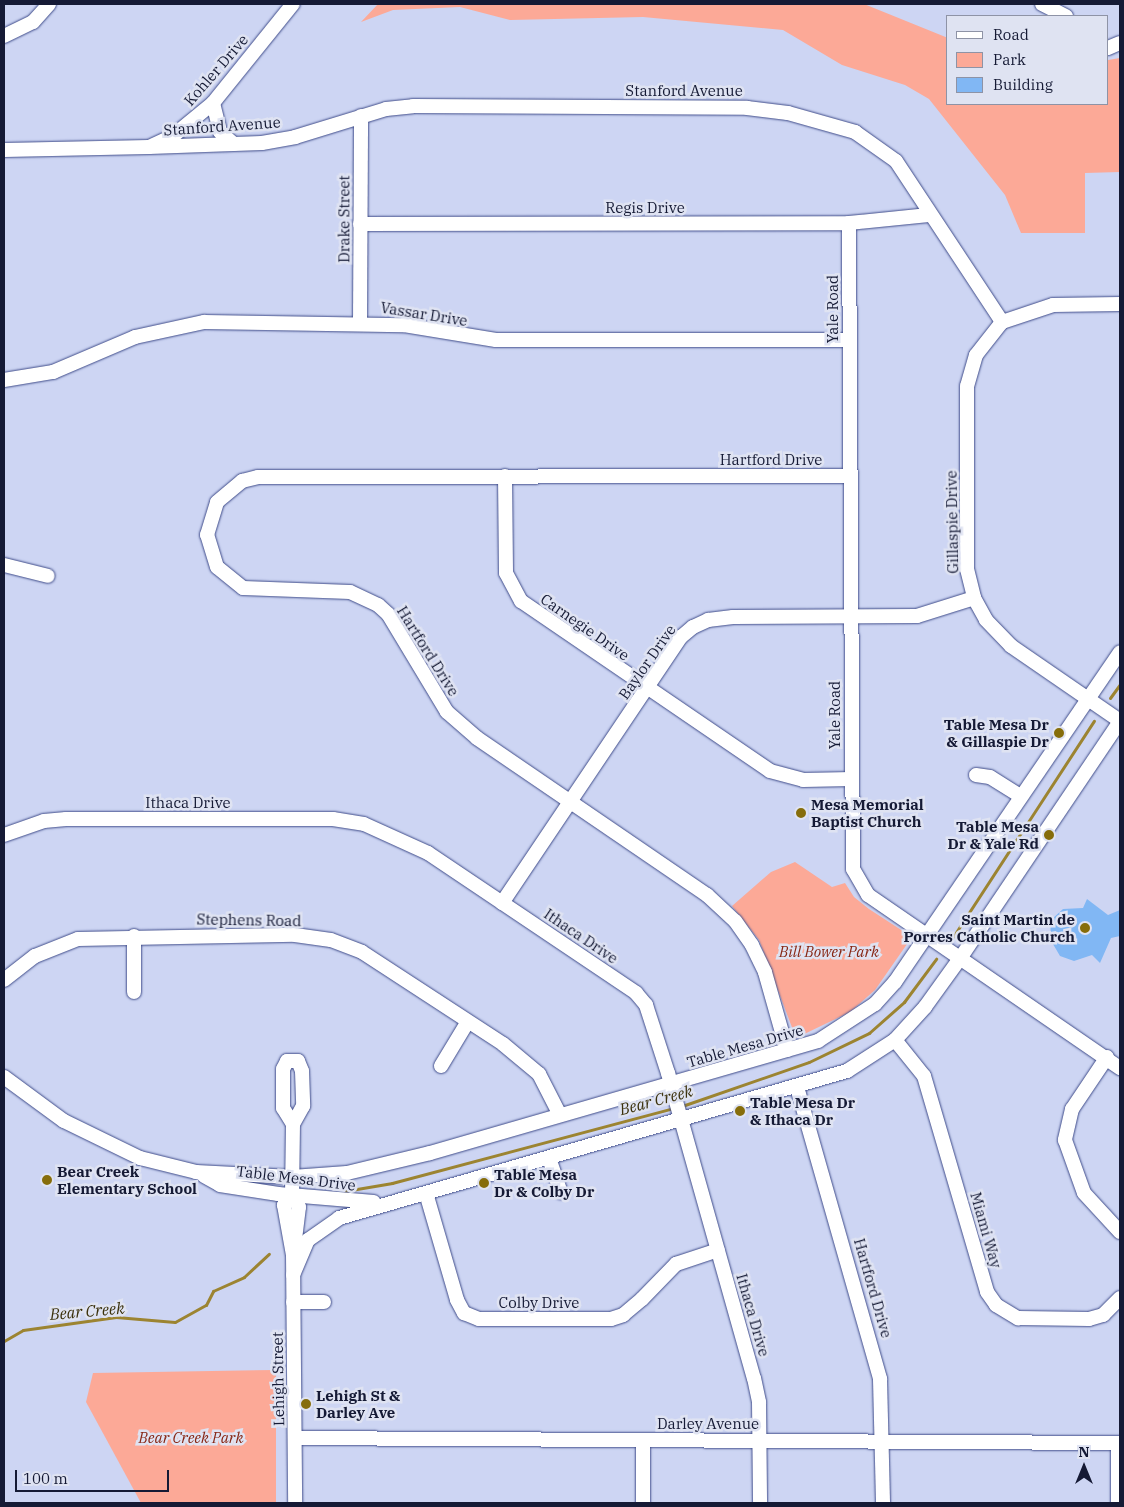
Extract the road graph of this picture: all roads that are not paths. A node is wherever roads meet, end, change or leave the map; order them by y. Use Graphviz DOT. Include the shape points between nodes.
graph roads {
  1 [pos="49,4"];
  2 [pos="293,4"];
  3 [pos="1042,4"];
  4 [pos="1064,15"];
  5 [pos="4,36"];
  6 [pos="213,103"];
  7 [pos="360,116"];
  8 [pos="234,144"];
  9 [pos="149,147"];
  10 [pos="4,150"];
  11 [pos="929,215"];
  12 [pos="849,223"];
  13 [pos="360,224"];
  14 [pos="1120,304"];
  15 [pos="360,322"];
  16 [pos="1002,322"];
  17 [pos="849,340"];
  18 [pos="4,380"];
  19 [pos="505,476"];
  20 [pos="851,476"];
  21 [pos="4,565"];
  22 [pos="48,576"];
  23 [pos="974,598"];
  24 [pos="851,618"];
  25 [pos="1120,652"];
  26 [pos="647,690"];
  27 [pos="1088,699"];
  28 [pos="1120,721"];
  29 [pos="976,775"];
  30 [pos="852,779"];
  31 [pos="1021,796"];
  32 [pos="570,802"];
  33 [pos="4,835"];
  34 [pos="502,903"];
  35 [pos="134,936"];
  36 [pos="928,936"];
  37 [pos="961,958"];
  38 [pos="4,980"];
  39 [pos="134,992"];
  40 [pos="467,1023"];
  41 [pos="895,1040"];
  42 [pos="787,1050"];
  43 [pos="1107,1057"];
  44 [pos="441,1066"];
  45 [pos="1120,1068"];
  46 [pos="4,1077"];
  47 [pos="798,1087"];
  48 [pos="673,1090"];
  49 [pos="560,1115"];
  50 [pos="679,1115"];
  51 [pos="293,1124"];
  52 [pos="549,1158"];
  53 [pos="196,1172"];
  54 [pos="292,1177"];
  55 [pos="426,1192"];
  56 [pos="561,1192"];
  57 [pos="292,1195"];
  58 [pos="394,1201"];
  59 [pos="1120,1232"];
  60 [pos="718,1250"];
  61 [pos="293,1275"];
  62 [pos="1120,1298"];
  63 [pos="293,1302"];
  64 [pos="324,1302"];
  65 [pos="295,1438"];
  66 [pos="643,1440"];
  67 [pos="760,1441"];
  68 [pos="883,1442"];
  69 [pos="1119,1443"];
  70 [pos="295,1503"];
  71 [pos="643,1503"];
  72 [pos="760,1503"];
  73 [pos="883,1503"];
  74 [pos="1118,1503"];
  1 -- 5 [label="street" via="33,22"];
  2 -- 6 [label="street, Kohler Drive"];
  3 -- 4 [label="street"];
  6 -- 8 [label="street" via="220,132"];
  6 -- 9 [label="street, Kohler Drive" via="184,129"];
  7 -- 8 [label="street, Stanford Avenue" via="295,137"];
  7 -- 11 [label="street, Stanford Avenue" via="413,106 747,108 788,112 833,123 881,147 912,181"];
  7 -- 13 [label="street, Drake Street"];
  8 -- 9 [label="street, Stanford Avenue"];
  9 -- 10 [label="street, Kohler Drive"];
  11 -- 12 [label="street, Regis Drive"];
  11 -- 16 [label="street, Stanford Avenue"];
  12 -- 13 [label="street, Regis Drive"];
  12 -- 17 [label="street, Yale Road"];
  13 -- 15 [label="street, Drake Street"];
  14 -- 16 [label="street" via="1053,304"];
  15 -- 17 [label="street, Vassar Drive" via="404,325 496,340"];
  15 -- 18 [label="street, Vassar Drive" via="204,322 167,327 53,372"];
  16 -- 23 [label="street, Gillaspie Drive" via="976,356 967,386 967,569"];
  17 -- 20 [label="street, Yale Road"];
  19 -- 20 [label="street, Hartford Drive"];
  19 -- 26 [label="street, Carnegie Drive" via="506,573 512,588 530,609"];
  19 -- 32 [label="street, Hartford Drive" via="258,477 242,481 217,502 209,518 209,552 228,580 242,588 350,592 378,605 388,614 447,712 493,750"];
  20 -- 24 [label="street, Yale Road"];
  21 -- 22 [label="street"];
  23 -- 24 [label="street, Baylor Drive" via="917,616"];
  23 -- 27 [label="street, Gillaspie Drive" via="986,620 1011,646"];
  24 -- 26 [label="street, Baylor Drive" via="708,620 681,637"];
  24 -- 30 [label="street, Yale Road"];
  25 -- 27 [label="street, Table Mesa Drive"];
  26 -- 30 [label="street, Carnegie Drive" via="770,771 803,780"];
  26 -- 32 [label="street, Baylor Drive"];
  27 -- 28 [label="street, Gillaspie Drive"];
  27 -- 31 [label="street, Table Mesa Drive"];
  28 -- 37 [label="street, Table Mesa Drive"];
  29 -- 31 [label="street" via="990,777"];
  30 -- 36 [label="street, Yale Road" via="853,869 858,883 868,895"];
  31 -- 36 [label="street, Table Mesa Drive"];
  32 -- 34 [label="street, Baylor Drive"];
  32 -- 42 [label="street, Hartford Drive" via="680,875 735,921 765,972"];
  33 -- 34 [label="street, Ithaca Drive" via="44,821 66,818 332,819 387,832 428,853"];
  34 -- 48 [label="street, Ithaca Drive" via="636,993 646,1006"];
  35 -- 38 [label="street, Stephens Road" via="78,939 35,956"];
  35 -- 39 [label="street"];
  35 -- 40 [label="street, Stephens Road" via="295,935 331,940 362,952"];
  36 -- 37 [label="street, Yale Road"];
  36 -- 42 [label="street, Table Mesa Drive" via="876,1004 826,1037"];
  37 -- 41 [label="street, Table Mesa Drive" via="925,1007"];
  37 -- 43 [label="street, Yale Road"];
  40 -- 44 [label="street"];
  40 -- 49 [label="street, Stephens Road" via="503,1044 539,1074"];
  41 -- 47 [label="street, Table Mesa Drive" via="848,1071"];
  41 -- 62 [label="street, Miami Way" via="924,1076 987,1292 996,1305 1018,1318 1089,1319 1104,1314"];
  42 -- 48 [label="street, Table Mesa Drive"];
  43 -- 45 [label="street, Yale Road"];
  43 -- 59 [label="street" via="1072,1109 1065,1140 1084,1193"];
  46 -- 53 [label="street, Table Mesa Drive" via="93,1138 140,1158"];
  47 -- 50 [label="street, Table Mesa Drive"];
  47 -- 68 [label="street, Hartford Drive" via="879,1373"];
  48 -- 49 [label="street, Table Mesa Drive"];
  48 -- 50 [label="street, Ithaca Drive"];
  49 -- 54 [label="street, Table Mesa Drive" via="391,1164 347,1173"];
  50 -- 52 [label="street, Table Mesa Drive"];
  50 -- 60 [label="street, Ithaca Drive"];
  51 -- 54 [label="street, Lehigh Street"];
  52 -- 55 [label="street, Table Mesa Drive"];
  52 -- 56 [label="street"];
  53 -- 54 [label="street, Table Mesa Drive"];
  53 -- 57 [label="street, Table Mesa Drive" via="220,1184"];
  54 -- 57 [label="street, Lehigh Street"];
  55 -- 58 [label="street, Table Mesa Drive"];
  55 -- 60 [label="street, Colby Drive" via="457,1300 464,1313 478,1319 612,1318 623,1315 676,1264"];
  57 -- 58 [label="street, Table Mesa Drive" via="363,1203"];
  57 -- 61 [label="street, Lehigh Street" via="284,1205 293,1254"];
  58 -- 61 [label="street, Table Mesa Drive" via="321,1228 308,1240"];
  60 -- 67 [label="street, Ithaca Drive" via="754,1378"];
  61 -- 63 [label="street, Lehigh Street"];
  63 -- 64 [label="street"];
  63 -- 65 [label="street, Lehigh Street"];
  65 -- 66 [label="street, Darley Avenue"];
  65 -- 70 [label="street, Lehigh Street"];
  66 -- 67 [label="street, Darley Avenue"];
  66 -- 71 [label="street"];
  67 -- 68 [label="street, Darley Avenue"];
  67 -- 72 [label="street, Ithaca Drive"];
  68 -- 69 [label="street, Darley Avenue"];
  68 -- 73 [label="street, Hartford Drive"];
  69 -- 74 [label="street"];
}
